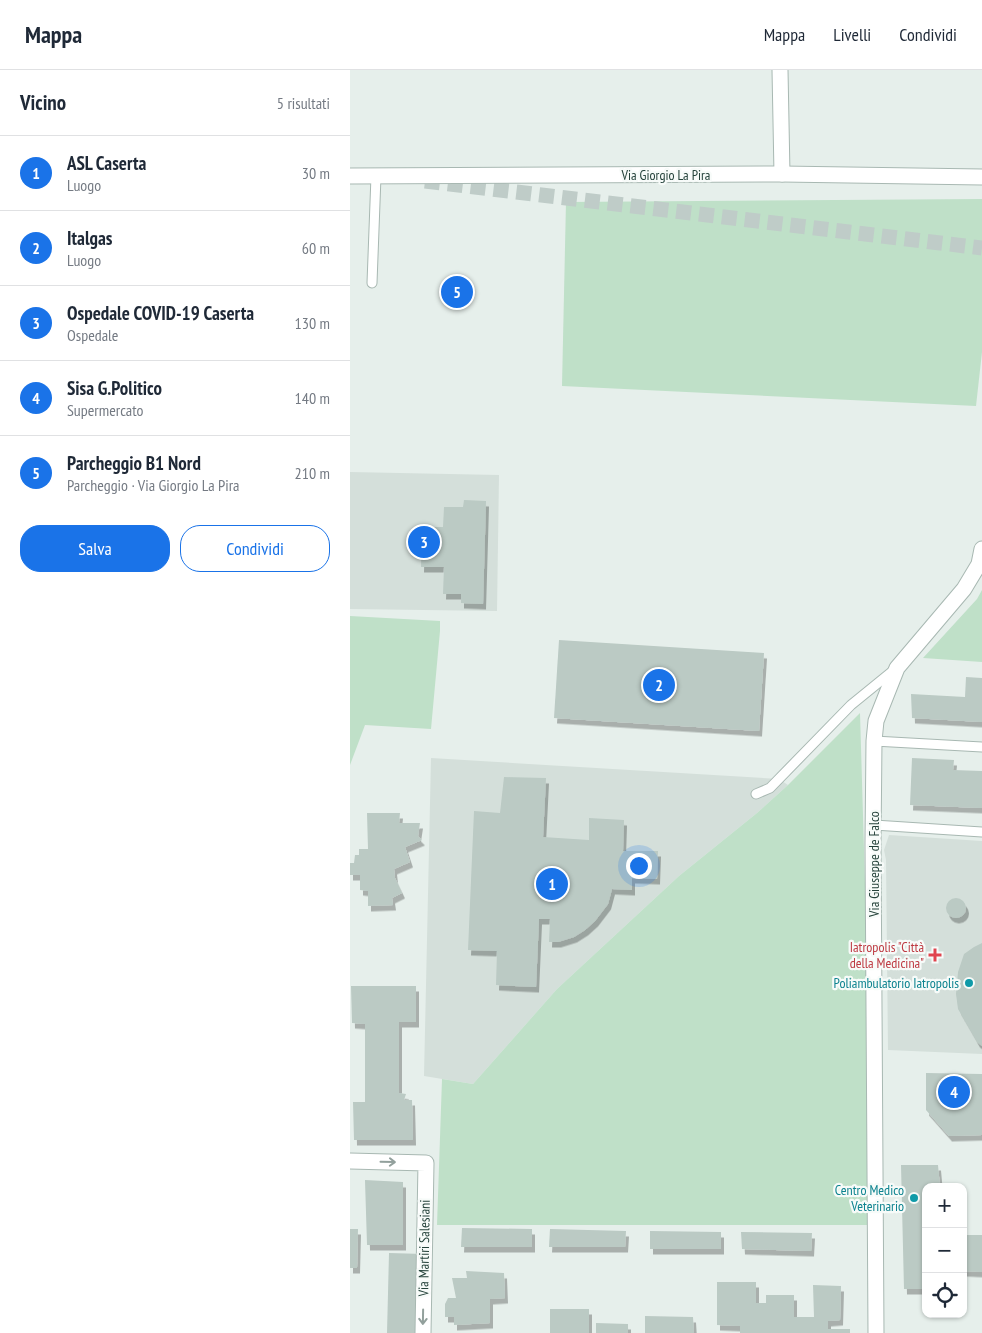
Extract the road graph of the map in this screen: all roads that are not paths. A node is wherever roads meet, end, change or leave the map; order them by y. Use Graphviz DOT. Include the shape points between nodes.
graph roads {
  1 [pos="780,70"];
  2 [pos="782,174"];
  3 [pos="350,176"];
  4 [pos="376,176"];
  5 [pos="982,177"];
  6 [pos="372,283"];
  7 [pos="982,548"];
  8 [pos="897,668"];
  9 [pos="874,741"];
  10 [pos="982,747"];
  11 [pos="756,794"];
  12 [pos="874,826"];
  13 [pos="982,832"];
  14 [pos="350,1161"];
  15 [pos="423,1333"];
  16 [pos="876,1333"];
  1 -- 2 [label="street"];
  2 -- 4 [label="street, Via Giorgio La Pira"];
  2 -- 5 [label="street, Via Giorgio La Pira"];
  3 -- 4 [label="street, Via Giorgio La Pira"];
  4 -- 6 [label="lane"];
  7 -- 8 [label="street, Via Giuseppe de Falco" via="979,564 964,589"];
  8 -- 9 [label="street, Via Giuseppe de Falco" via="876,720"];
  8 -- 11 [label="lane" via="851,706 770,788"];
  9 -- 10 [label="lane"];
  9 -- 12 [label="street, Via Giuseppe de Falco"];
  12 -- 13 [label="lane"];
  12 -- 16 [label="street, Via Giuseppe de Falco"];
  14 -- 15 [label="street, Via Martiri Salesiani, one-way" via="426,1163"];
}
